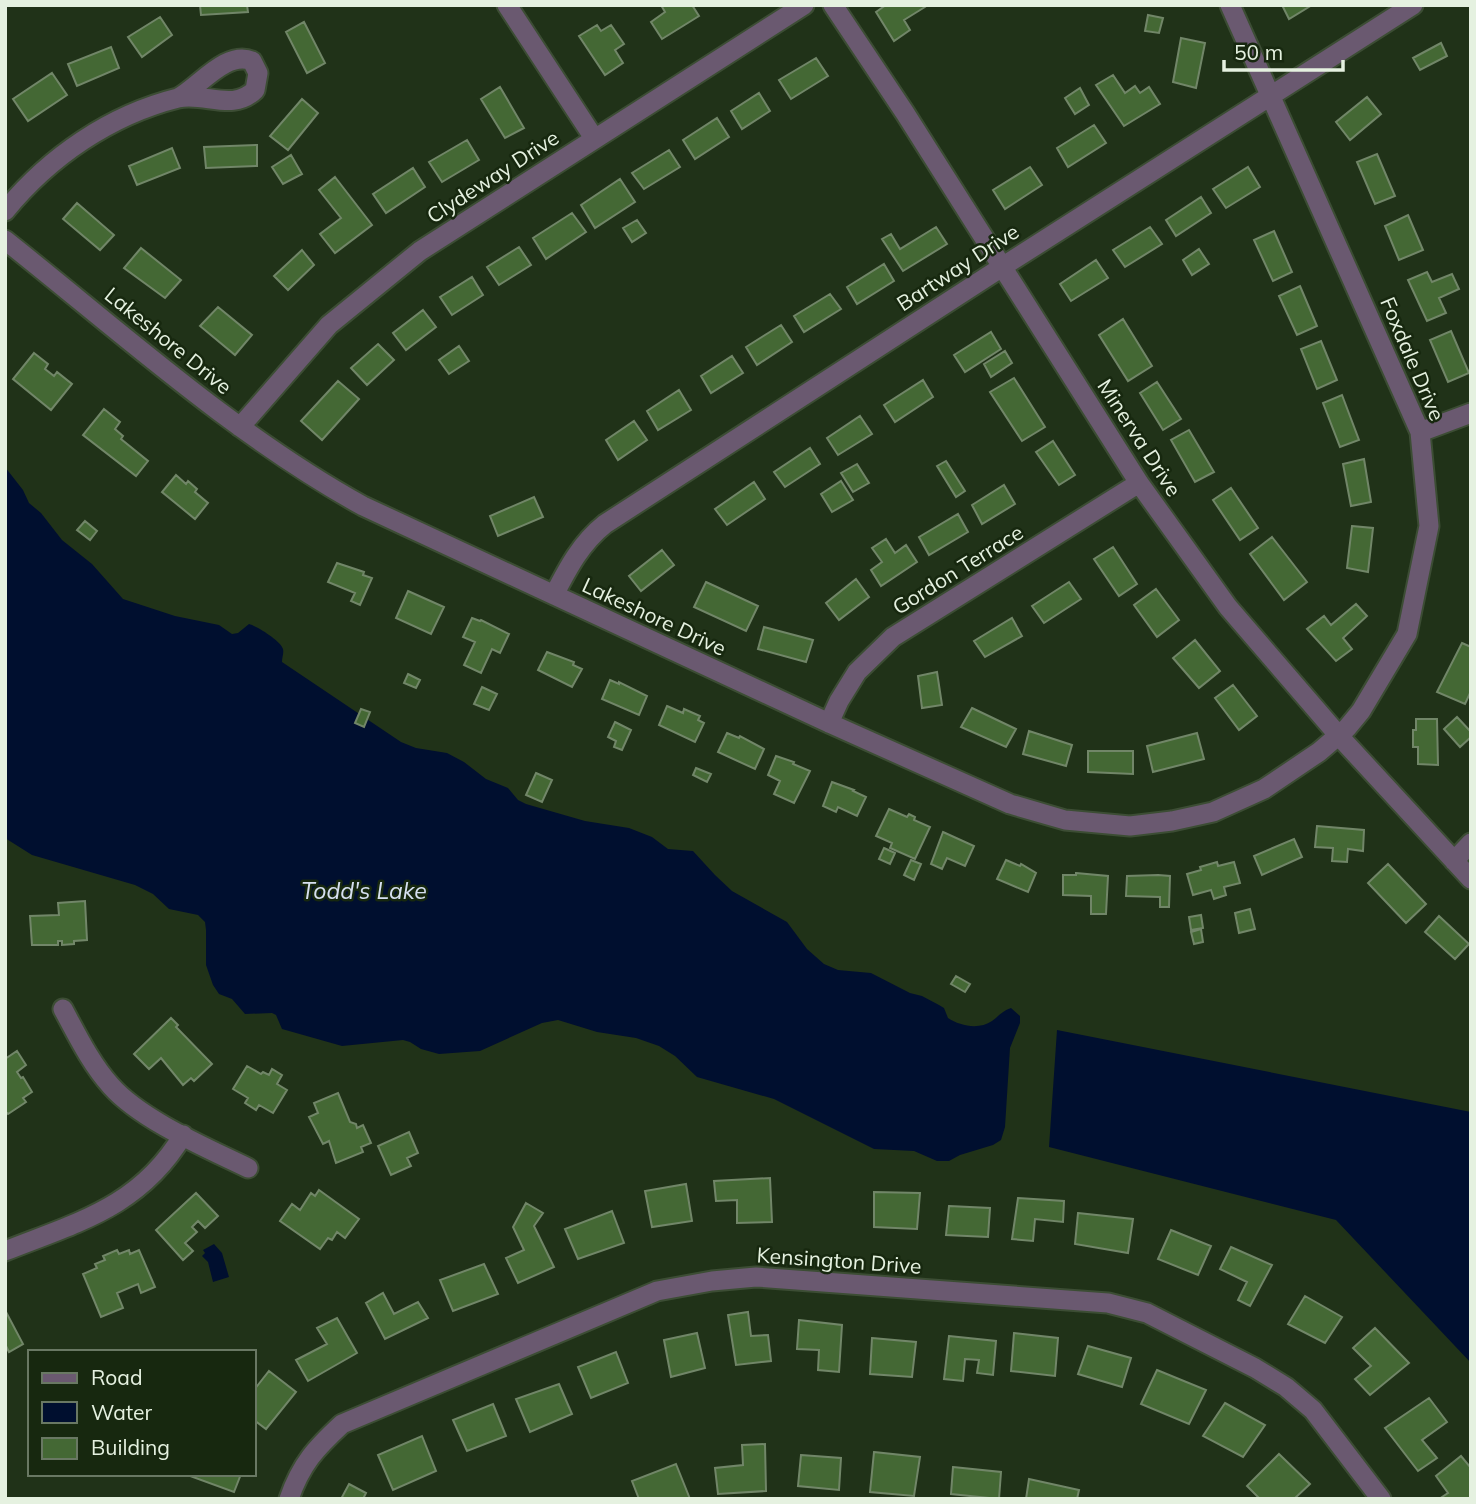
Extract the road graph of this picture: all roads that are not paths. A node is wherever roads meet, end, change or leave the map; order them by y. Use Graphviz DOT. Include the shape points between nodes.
graph roads {
  1 [pos="507,5"];
  2 [pos="804,5"];
  3 [pos="833,5"];
  4 [pos="1230,5"];
  5 [pos="1413,5"];
  6 [pos="1271,96"];
  7 [pos="178,98"];
  8 [pos="594,138"];
  9 [pos="5,211"];
  10 [pos="5,240"];
  11 [pos="1002,267"];
  12 [pos="1471,413"];
  13 [pos="240,427"];
  14 [pos="1420,432"];
  15 [pos="1139,484"];
  16 [pos="554,595"];
  17 [pos="829,723"];
  18 [pos="1339,736"];
  19 [pos="1471,843"];
  20 [pos="1454,861"];
  21 [pos="1471,878"];
  22 [pos="63,1009"];
  23 [pos="183,1135"];
  24 [pos="248,1168"];
  25 [pos="5,1251"];
  26 [pos="289,1499"];
  27 [pos="1381,1499"];
  1 -- 8 [label="street"];
  2 -- 8 [label="street, Clydeway Drive"];
  3 -- 11 [label="street, Minerva Drive"];
  4 -- 6 [label="street, Foxdale Drive"];
  5 -- 6 [label="street, Bartway Drive"];
  6 -- 11 [label="street, Bartway Drive"];
  6 -- 14 [label="street, Foxdale Drive"];
  7 -- 9 [label="street" via="73,146"];
  8 -- 13 [label="street, Clydeway Drive" via="420,251 329,325"];
  10 -- 13 [label="street, Lakeshore Drive"];
  11 -- 15 [label="street, Minerva Drive"];
  11 -- 16 [label="street, Bartway Drive" via="606,524 583,545"];
  12 -- 14 [label="street"];
  13 -- 16 [label="street, Lakeshore Drive" via="299,470 363,506"];
  14 -- 18 [label="street, Foxdale Drive" via="1429,526 1406,634 1361,711"];
  15 -- 17 [label="street, Gordon Terrace" via="893,637 857,672"];
  15 -- 18 [label="street, Minerva Drive" via="1228,607"];
  16 -- 17 [label="street, Lakeshore Drive"];
  17 -- 18 [label="street, Lakeshore Drive" via="1010,804 1065,820 1108,825 1157,823 1213,812 1264,789"];
  18 -- 20 [label="street, Minerva Drive"];
  19 -- 20 [label="street"];
  20 -- 21 [label="street, Minerva Drive"];
  22 -- 23 [label="street" via="111,1086 129,1103"];
  23 -- 24 [label="street"];
  23 -- 25 [label="street" via="164,1164 135,1192 89,1217"];
  26 -- 27 [label="street, Kensington Drive" via="297,1475 318,1445 342,1424 657,1291 756,1277 1108,1303 1147,1313 1286,1387 1313,1410"];
}
